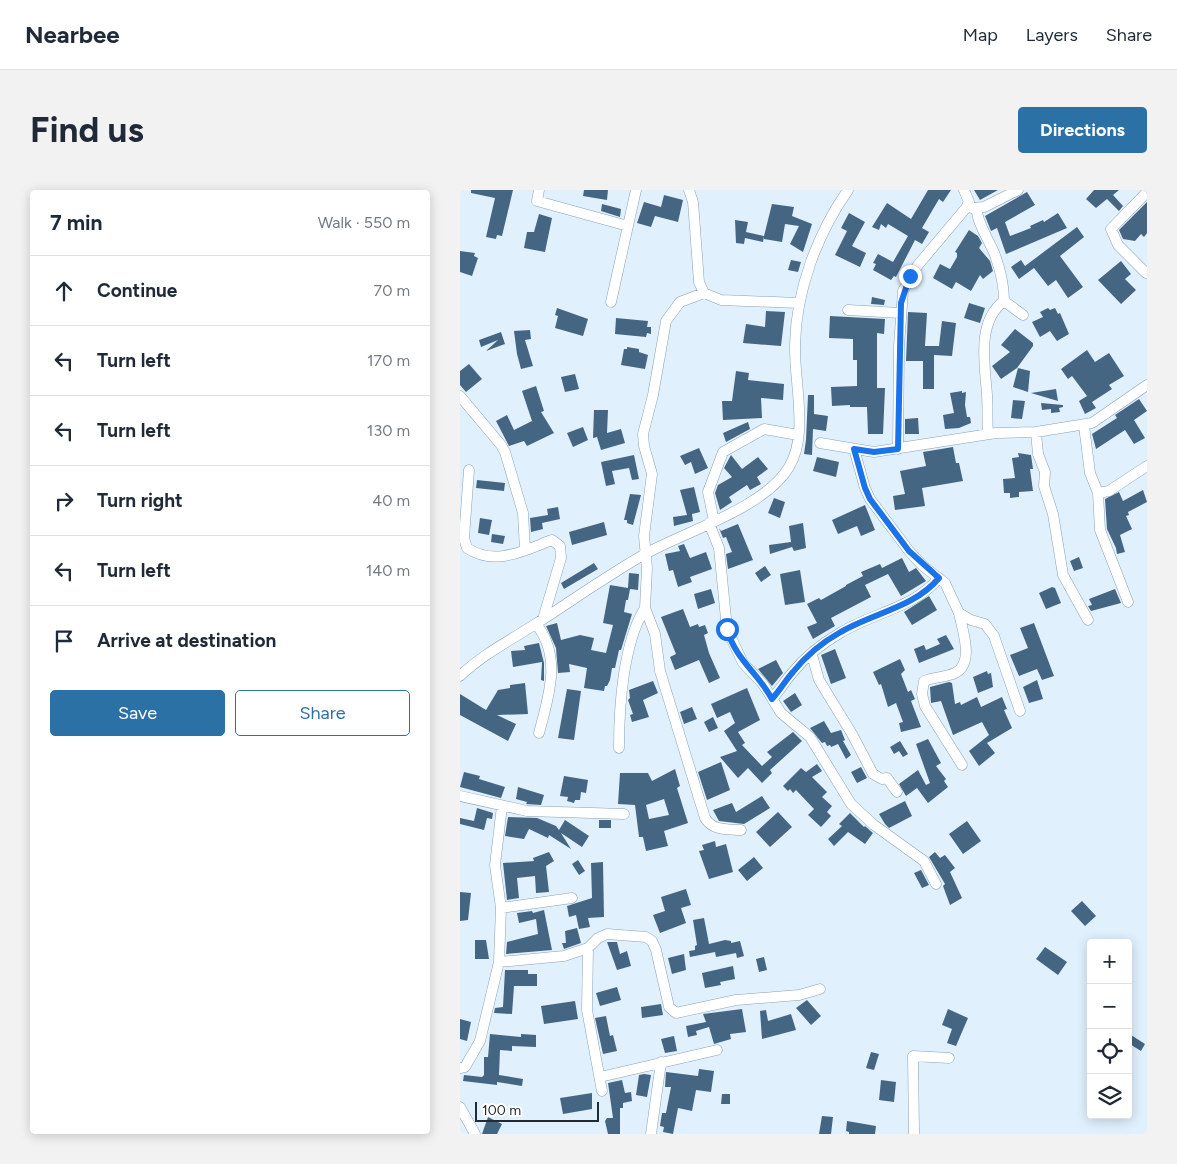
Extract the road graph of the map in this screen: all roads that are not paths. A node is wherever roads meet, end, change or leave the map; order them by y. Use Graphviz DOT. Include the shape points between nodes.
graph roads {
  1 [pos="539,190"];
  2 [pos="636,190"];
  3 [pos="689,190"];
  4 [pos="848,190"];
  5 [pos="964,190"];
  6 [pos="1018,190"];
  7 [pos="1147,192"];
  8 [pos="966,208"];
  9 [pos="977,209"];
  10 [pos="628,226"];
  11 [pos="1146,273"];
  12 [pos="704,293"];
  13 [pos="1004,301"];
  14 [pos="610,302"];
  15 [pos="798,303"];
  16 [pos="848,310"];
  17 [pos="900,313"];
  18 [pos="1023,315"];
  19 [pos="1147,385"];
  20 [pos="460,396"];
  21 [pos="1084,426"];
  22 [pos="1036,432"];
  23 [pos="988,434"];
  24 [pos="798,435"];
  25 [pos="820,443"];
  26 [pos="854,449"];
  27 [pos="898,449"];
  28 [pos="1147,466"];
  29 [pos="469,470"];
  30 [pos="1098,493"];
  31 [pos="712,522"];
  32 [pos="525,550"];
  33 [pos="646,554"];
  34 [pos="939,578"];
  35 [pos="1128,602"];
  36 [pos="645,608"];
  37 [pos="959,613"];
  38 [pos="1088,620"];
  39 [pos="540,621"];
  40 [pos="812,655"];
  41 [pos="462,672"];
  42 [pos="772,699"];
  43 [pos="1020,710"];
  44 [pos="539,733"];
  45 [pos="619,748"];
  46 [pos="962,765"];
  47 [pos="897,792"];
  48 [pos="460,796"];
  49 [pos="502,806"];
  50 [pos="624,814"];
  51 [pos="741,830"];
  52 [pos="936,884"];
  53 [pos="572,898"];
  54 [pos="501,908"];
  55 [pos="588,948"];
  56 [pos="499,962"];
  57 [pos="820,989"];
  58 [pos="717,1050"];
  59 [pos="949,1058"];
  60 [pos="661,1062"];
  61 [pos="460,1068"];
  62 [pos="600,1077"];
  63 [pos="602,1091"];
  64 [pos="460,1106"];
  65 [pos="475,1134"];
  66 [pos="651,1134"];
  67 [pos="914,1134"];
  1 -- 10 [label="street" via="537,201"];
  2 -- 10 [label="street"];
  3 -- 12 [label="street" via="694,202 699,282"];
  4 -- 15 [label="street" via="820,239"];
  5 -- 8 [label="street" via="969,202"];
  6 -- 9 [label="street"];
  7 -- 11 [label="street" via="1111,229 1118,245"];
  8 -- 9 [label="street"];
  8 -- 17 [label="street" via="910,276 903,292"];
  9 -- 13 [label="street" via="976,217 986,231 996,257"];
  10 -- 14 [label="street"];
  12 -- 15 [label="street" via="721,300 746,303"];
  12 -- 33 [label="street" via="680,302 666,321 643,434 652,474 644,536"];
  13 -- 18 [label="street"];
  13 -- 23 [label="street" via="995,308 989,320 985,345"];
  15 -- 24 [label="street" via="795,345"];
  16 -- 17 [label="street"];
  17 -- 27 [label="street"];
  19 -- 21 [label="street"];
  20 -- 32 [label="street" via="504,452 523,513"];
  21 -- 22 [label="street" via="1071,425"];
  21 -- 30 [label="street" via="1090,473"];
  22 -- 23 [label="street"];
  22 -- 38 [label="street" via="1063,575"];
  23 -- 27 [label="street"];
  24 -- 31 [label="street" via="798,447 789,468 778,482 740,508"];
  24 -- 31 [label="street" via="764,429 723,452 708,492"];
  25 -- 26 [label="street"];
  26 -- 27 [label="street" via="874,452"];
  26 -- 34 [label="street" via="870,499 909,551"];
  28 -- 30 [label="street" via="1109,491"];
  29 -- 32 [label="street" via="464,538 468,548 496,557"];
  30 -- 35 [label="street" via="1100,530"];
  31 -- 33 [label="street"];
  31 -- 42 [label="street" via="719,548 729,636 743,663"];
  32 -- 39 [label="street" via="552,540 560,546 561,558"];
  33 -- 36 [label="street"];
  33 -- 39 [label="street"];
  34 -- 37 [label="street" via="945,583"];
  34 -- 40 [label="street" via="931,588 909,603 839,633"];
  36 -- 45 [label="street" via="634,635 621,688"];
  36 -- 51 [label="street" via="655,634 660,671 705,818 716,828"];
  37 -- 43 [label="street" via="985,624 994,636"];
  37 -- 46 [label="street" via="966,645 961,667 956,673 924,680 922,694 925,706"];
  39 -- 41 [label="street" via="495,647"];
  39 -- 44 [label="street" via="552,665 550,694"];
  40 -- 42 [label="street" via="802,661"];
  40 -- 47 [label="street" via="820,680 873,774 886,778"];
  42 -- 52 [label="street" via="781,713 810,738 851,804 924,861"];
  48 -- 49 [label="street"];
  49 -- 50 [label="street" via="535,812"];
  49 -- 54 [label="street" via="495,865"];
  53 -- 54 [label="street"];
  54 -- 56 [label="street"];
  55 -- 56 [label="street" via="564,956"];
  55 -- 57 [label="street" via="607,934 649,939 656,950 669,1007 676,1013 736,1000 799,995"];
  55 -- 62 [label="street" via="587,1010"];
  56 -- 61 [label="street" via="480,1041 465,1067"];
  58 -- 60 [label="street"];
  59 -- 67 [label="street" via="913,1056"];
  60 -- 62 [label="street"];
  60 -- 66 [label="street"];
  62 -- 63 [label="street"];
  64 -- 65 [label="street"];
}
